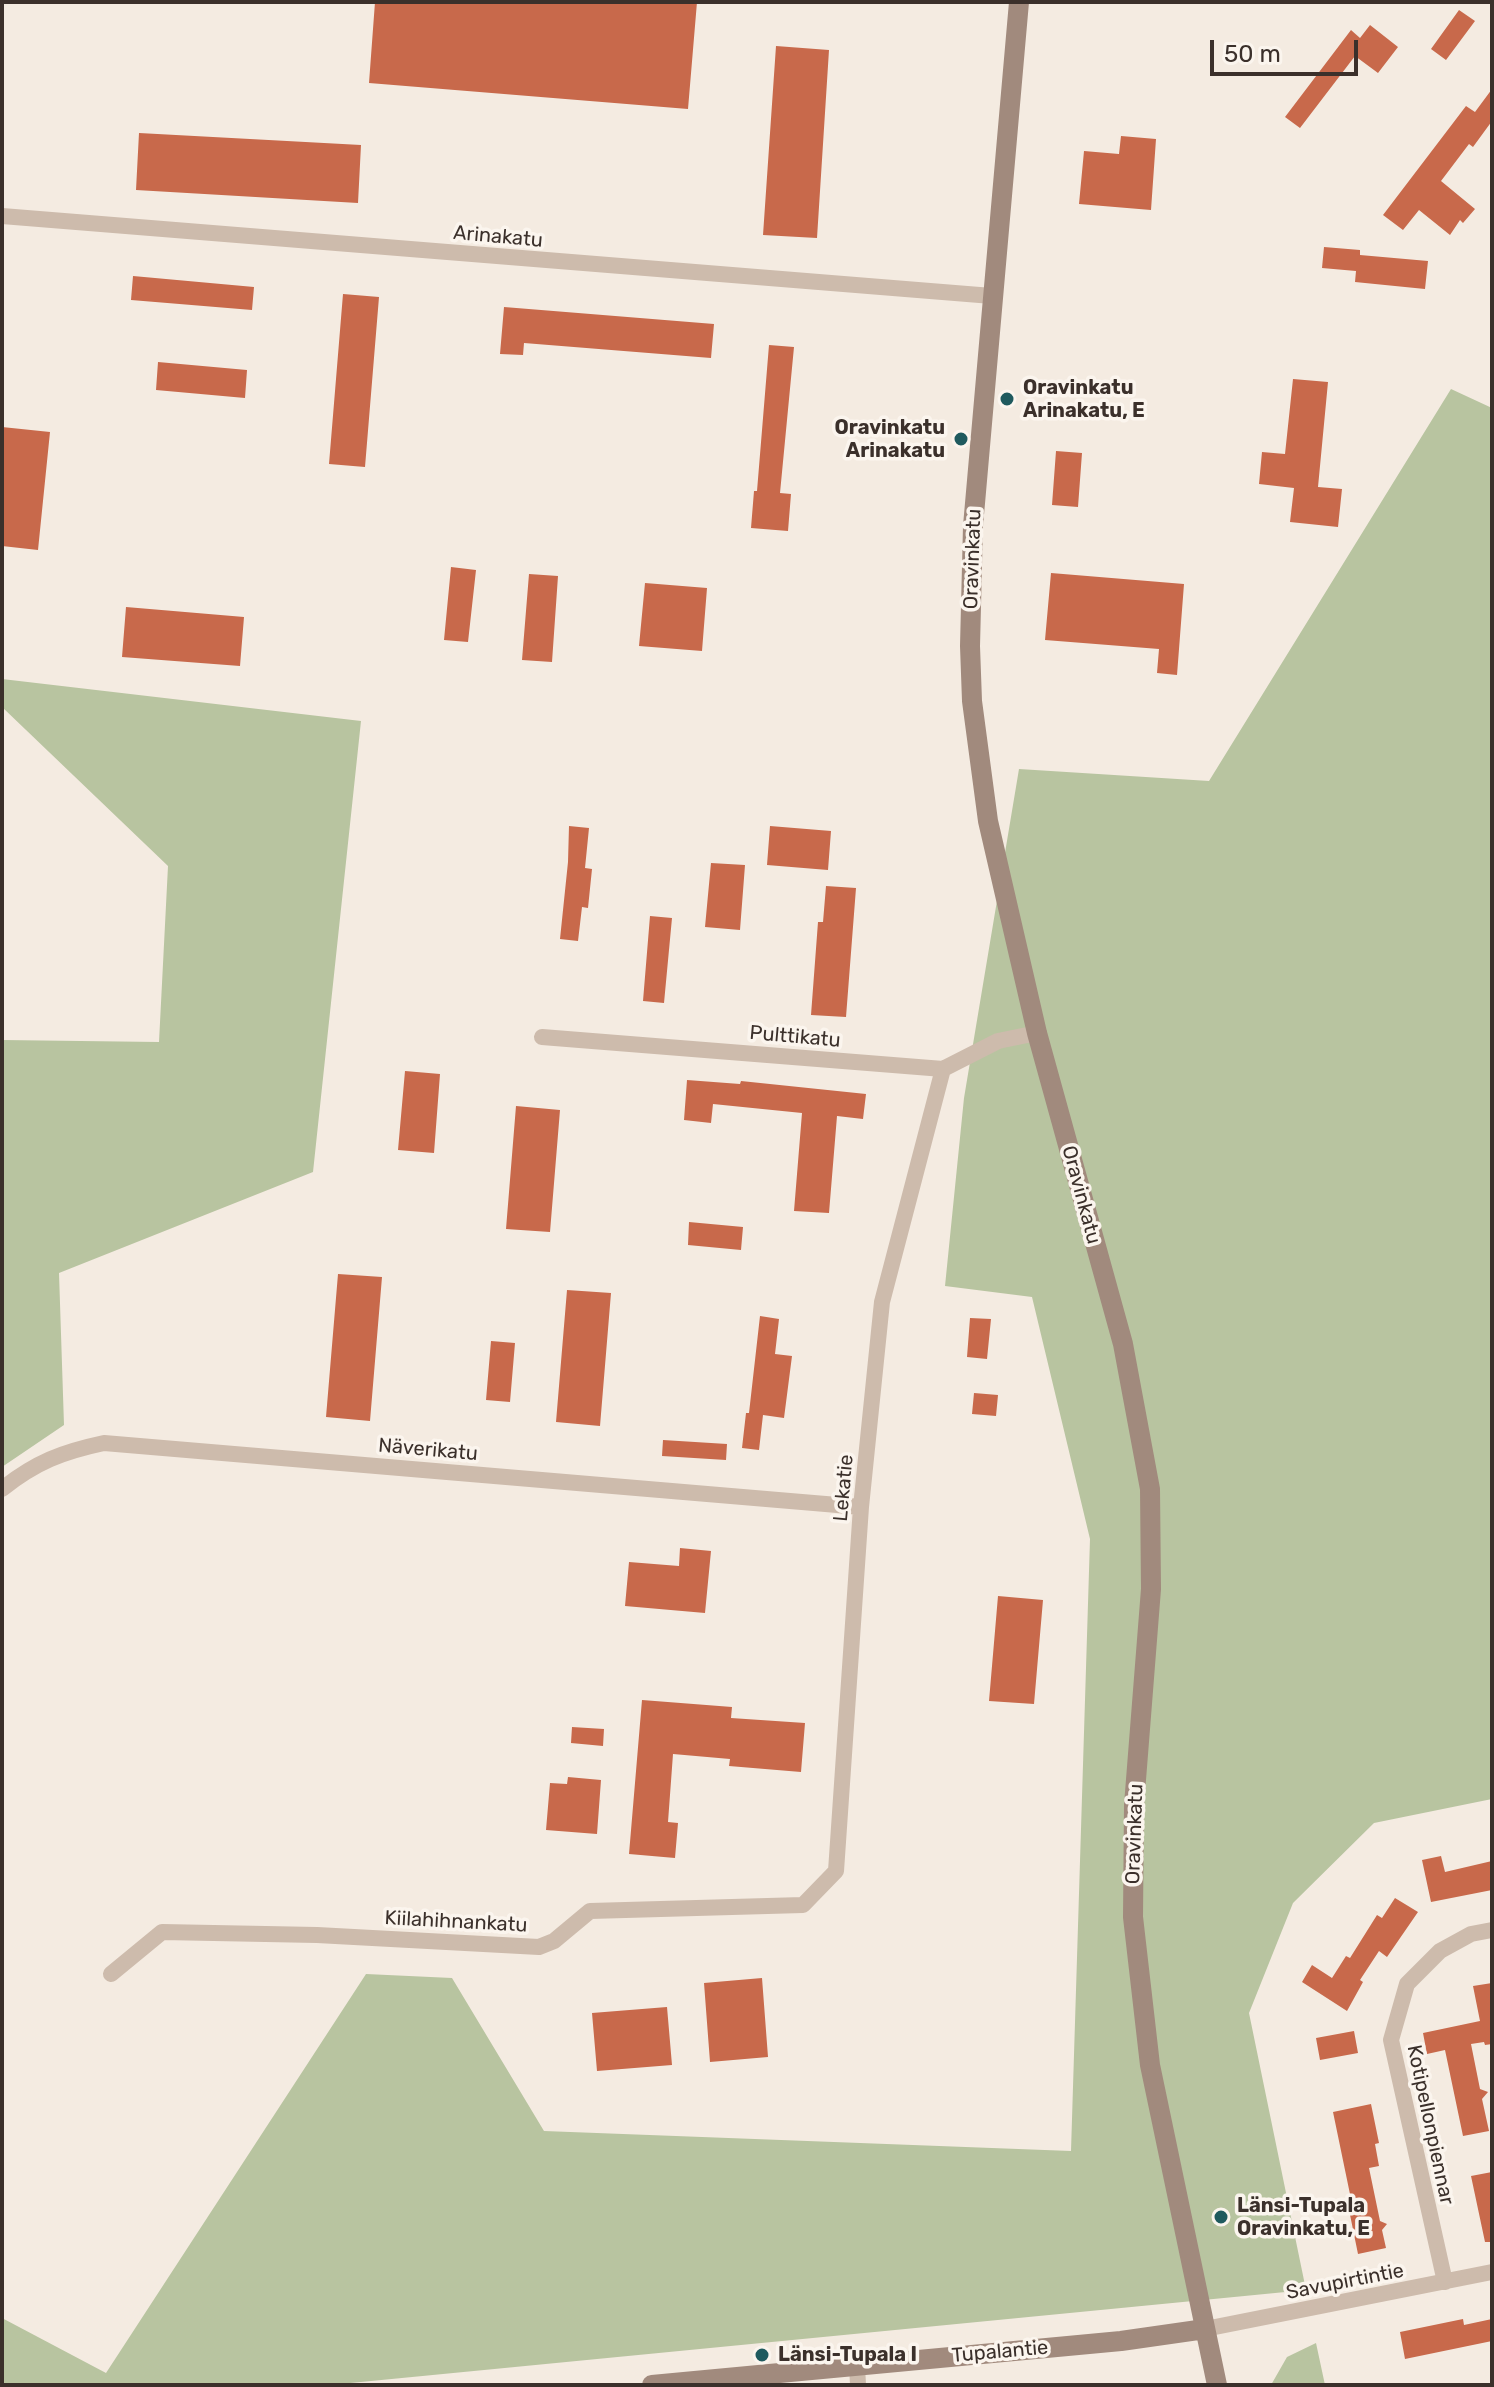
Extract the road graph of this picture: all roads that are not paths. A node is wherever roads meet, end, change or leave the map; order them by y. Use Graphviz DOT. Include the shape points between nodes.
graph roads {
  1 [pos="1019,2"];
  2 [pos="2,216"];
  3 [pos="992,296"];
  4 [pos="1037,1033"];
  5 [pos="542,1037"];
  6 [pos="943,1069"];
  7 [pos="2,1489"];
  8 [pos="861,1507"];
  9 [pos="803,1905"];
  10 [pos="1492,1930"];
  11 [pos="111,1974"];
  12 [pos="1492,2272"];
  13 [pos="1445,2282"];
  14 [pos="1205,2329"];
  15 [pos="857,2375"];
  16 [pos="652,2385"];
  17 [pos="1217,2385"];
  1 -- 3 [label="street, Oravinkatu"];
  2 -- 3 [label="street, Arinakatu"];
  3 -- 4 [label="street, Oravinkatu" via="973,526 972,701 988,821"];
  4 -- 6 [label="street" via="998,1041"];
  4 -- 14 [label="street, Oravinkatu" via="1123,1344 1150,1489 1151,1589 1134,1805 1133,1917 1150,2065"];
  5 -- 6 [label="street, Pulttikatu"];
  6 -- 8 [label="street, Lekatie" via="882,1302"];
  7 -- 8 [label="street, Näverikatu" via="63,1452 104,1443"];
  8 -- 9 [label="street, Lekatie" via="836,1871"];
  9 -- 11 [label="street, Kiilahihnankatu" via="590,1911 539,1947 162,1932"];
  10 -- 13 [label="street, Kotipellonpiennar" via="1471,1934 1440,1951 1407,1984 1391,2040"];
  12 -- 13 [label="street, Savupirtintie"];
  13 -- 14 [label="street, Savupirtintie"];
  14 -- 15 [label="street, Tupalantie"];
  14 -- 17 [label="street, Oravinkatu"];
  15 -- 16 [label="street, Tupalantie"];
}
